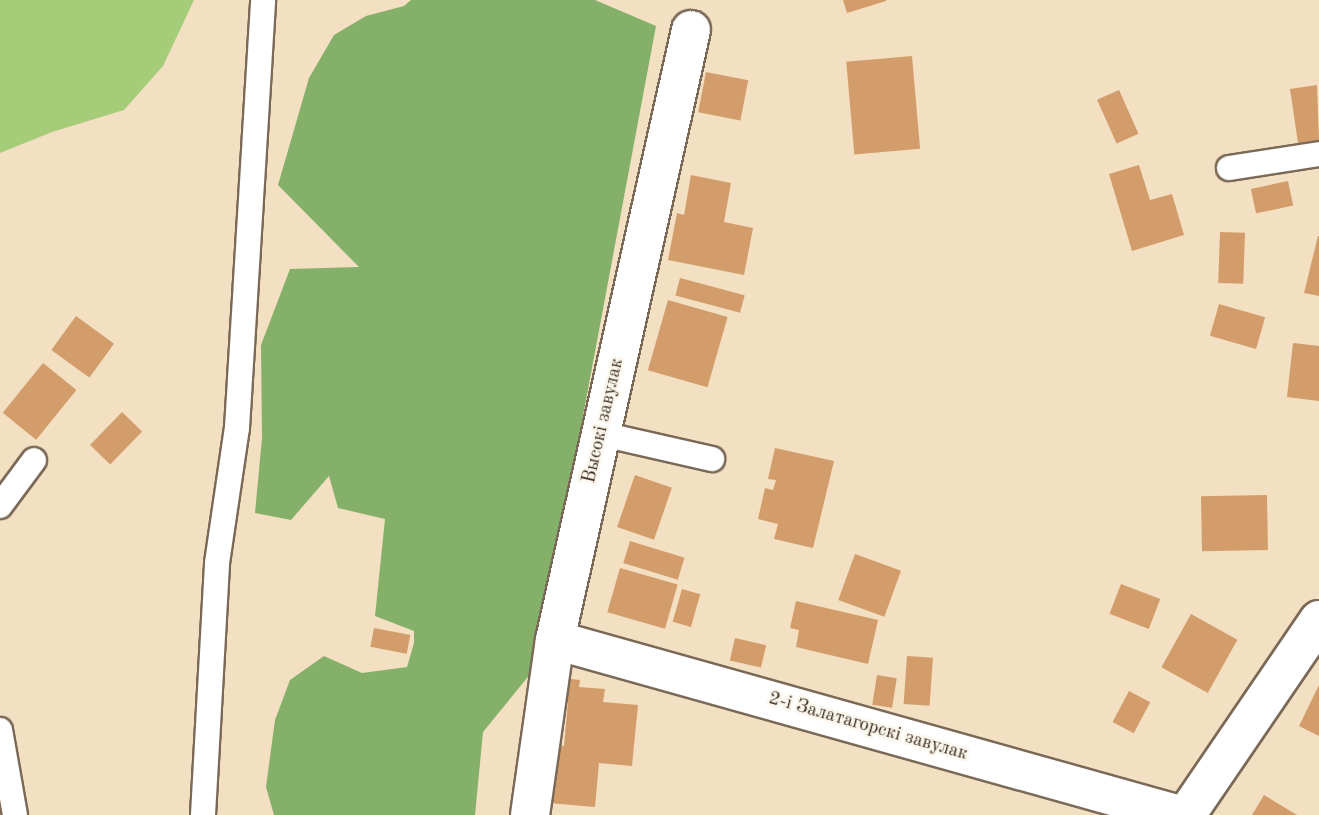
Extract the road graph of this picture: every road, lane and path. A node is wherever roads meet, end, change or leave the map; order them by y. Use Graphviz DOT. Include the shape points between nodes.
graph roads {
  1 [pos="263,0"];
  2 [pos="691,30"];
  3 [pos="1319,153"];
  4 [pos="1228,167"];
  5 [pos="602,434"];
  6 [pos="712,459"];
  7 [pos="34,460"];
  8 [pos="0,506"];
  9 [pos="1319,620"];
  10 [pos="555,640"];
  11 [pos="0,730"];
  12 [pos="15,815"];
  13 [pos="203,815"];
  14 [pos="530,815"];
  15 [pos="1180,815"];
  16 [pos="1186,815"];
  1 -- 13 [label="lane" via="237,428 217,563"];
  2 -- 5 [label="street, Высокі завулак"];
  3 -- 4 [label="lane"];
  5 -- 6 [label="lane"];
  5 -- 10 [label="street, Высокі завулак"];
  7 -- 8 [label="lane"];
  9 -- 16 [label="street"];
  10 -- 14 [label="street, Высокі завулак"];
  10 -- 15 [label="street, 2-і Залатагорскі завулак"];
  11 -- 12 [label="lane"];
}
